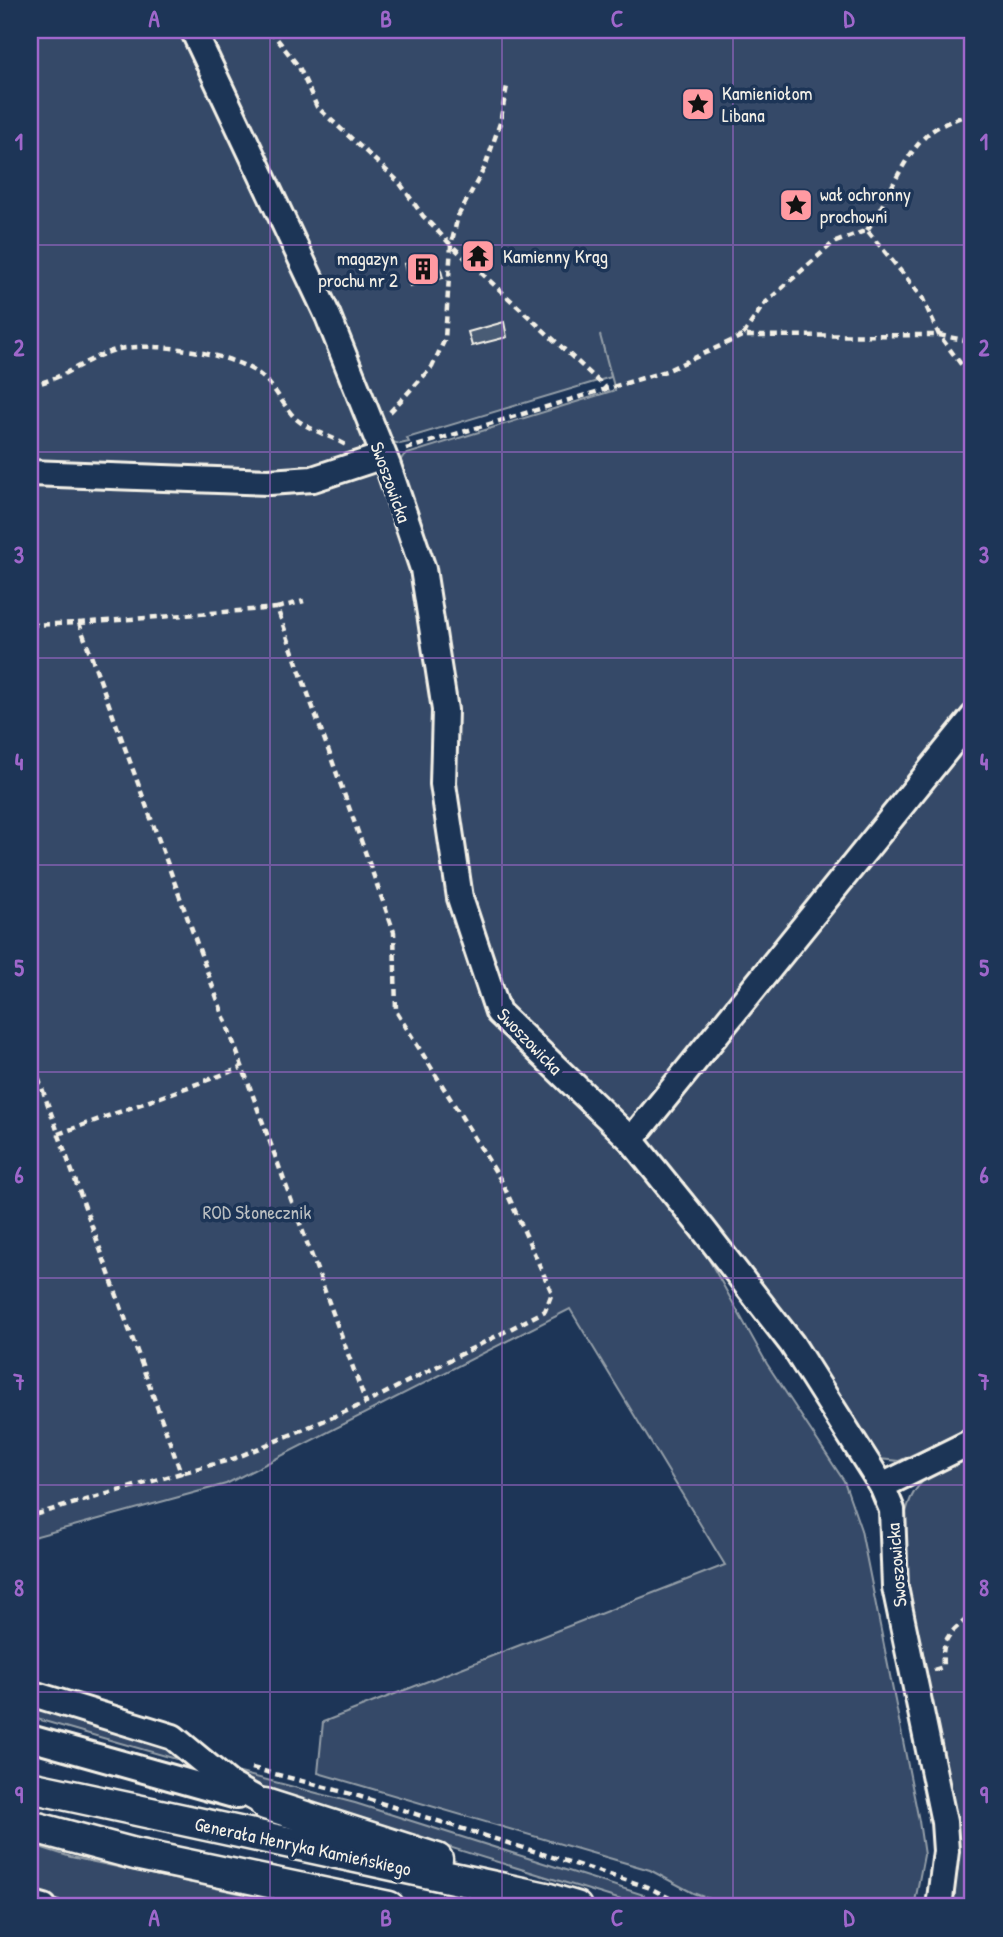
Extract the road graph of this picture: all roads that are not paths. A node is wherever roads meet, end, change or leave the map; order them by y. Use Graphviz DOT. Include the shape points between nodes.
graph roads {
  1 [pos="193,30"];
  2 [pos="383,456"];
  3 [pos="30,473"];
  4 [pos="973,717"];
  5 [pos="631,1140"];
  6 [pos="973,1441"];
  7 [pos="882,1486"];
  8 [pos="30,1693"];
  9 [pos="30,1738"];
  10 [pos="30,1787"];
  11 [pos="265,1804"];
  12 [pos="30,1826"];
  13 [pos="294,1886"];
  14 [pos="546,1898"];
  15 [pos="30,1903"];
  16 [pos="44,1907"];
  17 [pos="322,1907"];
  18 [pos="389,1907"];
  19 [pos="576,1907"];
  20 [pos="939,1907"];
  1 -- 2 [label="street, Swoszowicka" via="328,316"];
  2 -- 3 [label="street" via="313,479 269,482"];
  2 -- 5 [label="street, Swoszowicka" via="422,569 445,710 443,784 460,898 498,1012"];
  4 -- 5 [label="street"];
  5 -- 7 [label="street, Swoszowicka" via="792,1344"];
  6 -- 7 [label="street"];
  7 -- 20 [label="street, Swoszowicka" via="892,1510 895,1587 944,1822"];
  8 -- 11 [label="street" via="173,1737 231,1785"];
  9 -- 11 [label="street, Generała Henryka Kamieńskiego"];
  10 -- 14 [label="main road, Generała Henryka Kamieńskiego"];
  11 -- 14 [label="main road" via="383,1839"];
  12 -- 13 [label="main road"];
  13 -- 17 [label="main road"];
  13 -- 18 [label="main road"];
  14 -- 19 [label="main road, Generała Henryka Kamieńskiego"];
  15 -- 16 [label="street"];
}
